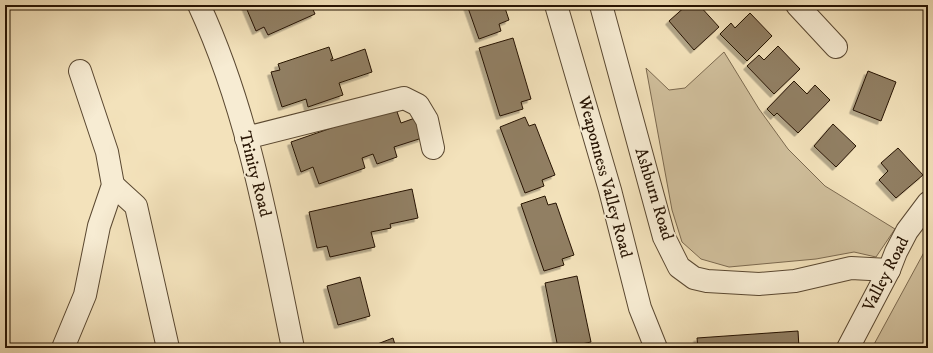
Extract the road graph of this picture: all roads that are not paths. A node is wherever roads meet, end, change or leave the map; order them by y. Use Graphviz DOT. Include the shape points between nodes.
graph roads {
  1 [pos="199,5"];
  2 [pos="556,5"];
  3 [pos="601,5"];
  4 [pos="797,5"];
  5 [pos="836,47"];
  6 [pos="80,71"];
  7 [pos="246,138"];
  8 [pos="433,148"];
  9 [pos="113,185"];
  10 [pos="928,202"];
  11 [pos="889,270"];
  12 [pos="63,348"];
  13 [pos="168,348"];
  14 [pos="293,348"];
  15 [pos="656,348"];
  16 [pos="848,348"];
  1 -- 7 [label="street, Trinity Road" via="235,97"];
  2 -- 15 [label="street, Weaponness Valley Road" via="610,190 640,308"];
  3 -- 11 [label="street, Ashburn Road" via="664,237 679,266 694,278 753,284 795,281 851,268"];
  4 -- 5 [label="street"];
  6 -- 9 [label="street" via="107,152"];
  7 -- 8 [label="street" via="404,98 418,105 427,120"];
  7 -- 14 [label="street, Trinity Road" via="260,191"];
  9 -- 12 [label="street" via="100,226 85,294"];
  9 -- 13 [label="street" via="136,206"];
  10 -- 11 [label="street, Valley Road" via="907,232"];
  11 -- 16 [label="street, Valley Road"];
}
